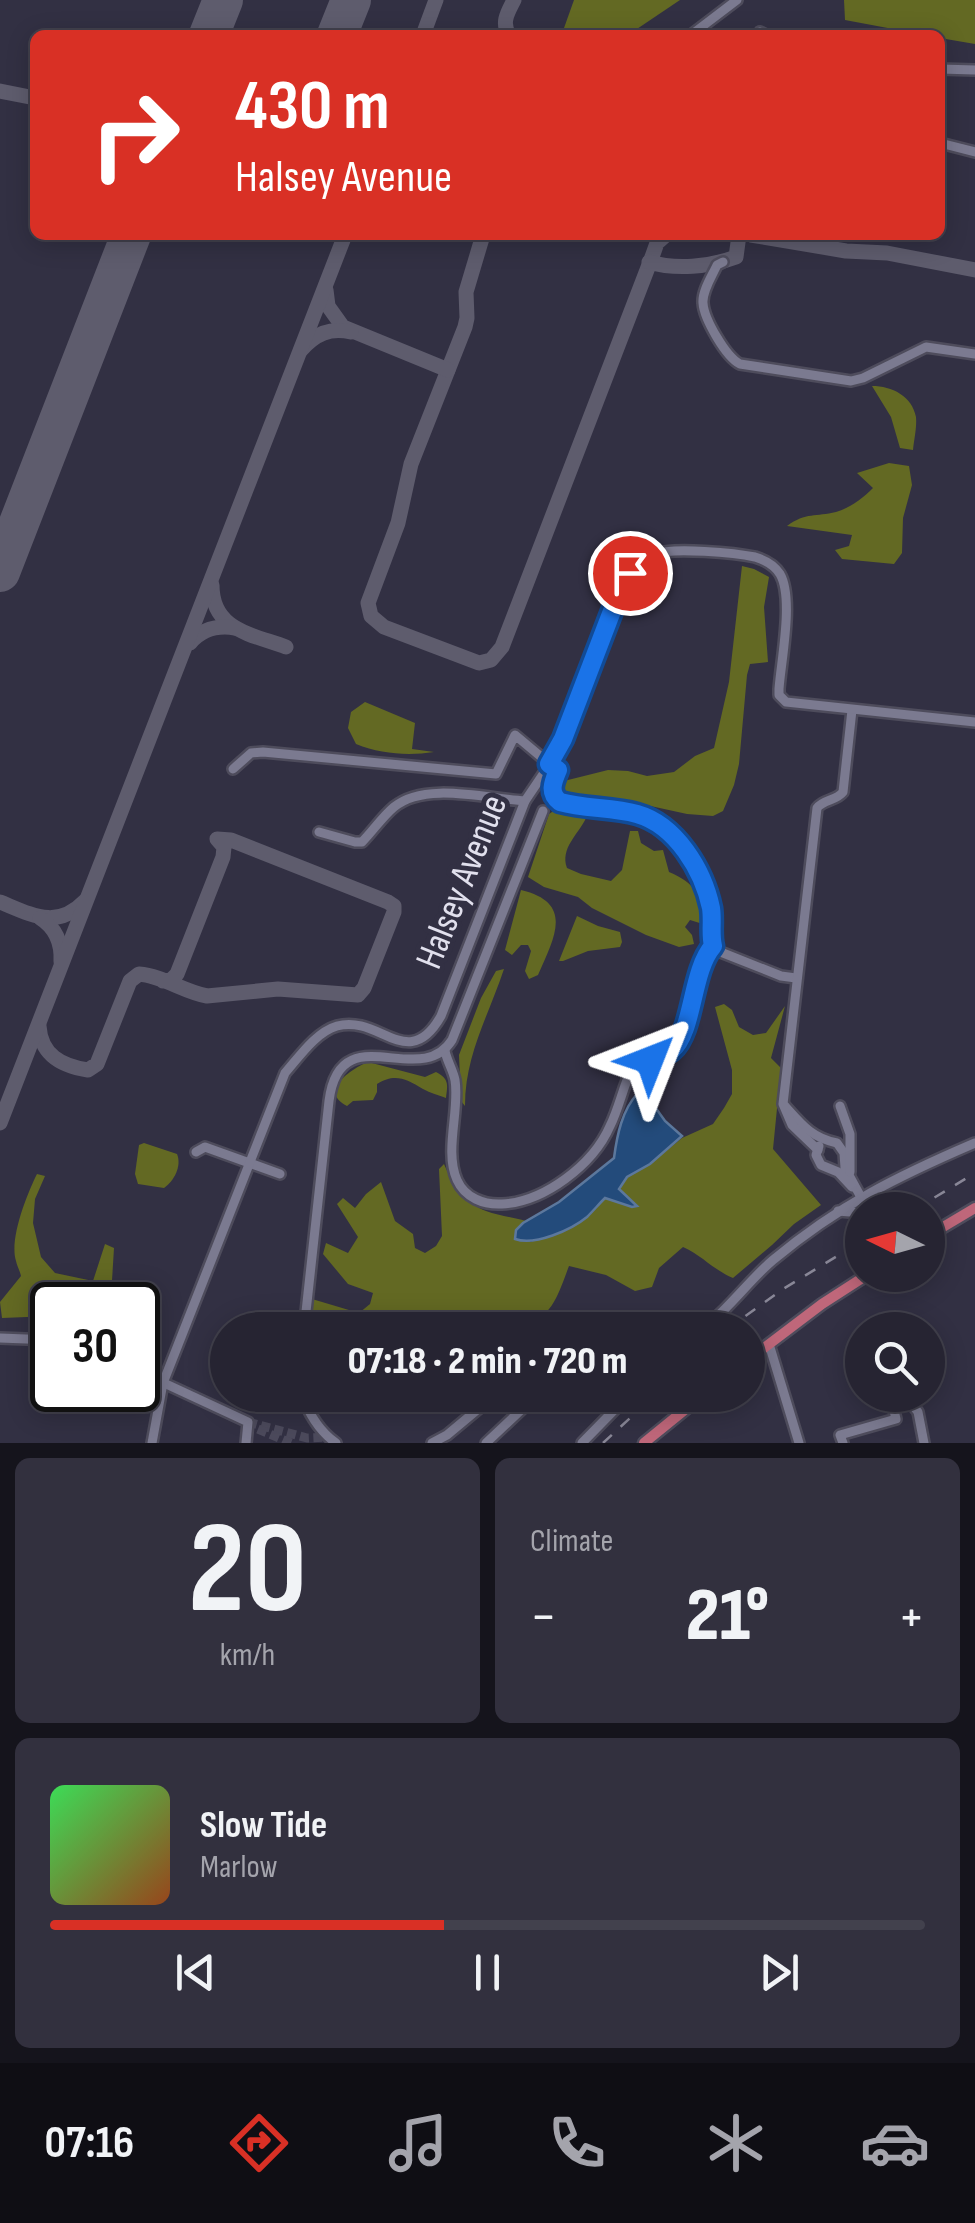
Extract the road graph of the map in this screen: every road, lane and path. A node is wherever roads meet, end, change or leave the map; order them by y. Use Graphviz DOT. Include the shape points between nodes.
graph roads {
  1 [pos="737,0"];
  2 [pos="698,30"];
  3 [pos="945,69"];
  4 [pos="975,70"];
  5 [pos="945,143"];
  6 [pos="975,152"];
  7 [pos="723,262"];
  8 [pos="975,354"];
  9 [pos="852,710"];
  10 [pos="975,722"];
  11 [pos="549,764"];
  12 [pos="232,769"];
  13 [pos="526,801"];
  14 [pos="543,811"];
  15 [pos="319,832"];
  16 [pos="713,946"];
  17 [pos="796,978"];
  18 [pos="445,1051"];
  19 [pos="840,1106"];
  20 [pos="975,1143"];
  21 [pos="821,1146"];
  22 [pos="196,1152"];
  23 [pos="843,1160"];
  24 [pos="250,1163"];
  25 [pos="831,1168"];
  26 [pos="280,1174"];
  27 [pos="850,1174"];
  28 [pos="856,1192"];
  29 [pos="858,1192"];
  30 [pos="870,1192"];
  31 [pos="845,1207"];
  32 [pos="975,1208"];
  33 [pos="838,1211"];
  34 [pos="845,1211"];
  35 [pos="945,1226"];
  36 [pos="845,1290"];
  37 [pos="306,1312"];
  38 [pos="719,1312"];
  39 [pos="0,1338"];
  40 [pos="30,1339"];
  41 [pos="768,1344"];
  42 [pos="765,1346"];
  43 [pos="160,1381"];
  44 [pos="164,1383"];
  45 [pos="309,1412"];
  46 [pos="474,1412"];
  47 [pos="519,1412"];
  48 [pos="614,1412"];
  49 [pos="682,1412"];
  50 [pos="152,1443"];
  51 [pos="246,1443"];
  52 [pos="336,1443"];
  53 [pos="432,1443"];
  54 [pos="486,1443"];
  55 [pos="582,1443"];
  56 [pos="644,1443"];
  57 [pos="798,1443"];
  58 [pos="843,1443"];
  59 [pos="924,1443"];
  1 -- 2 [label="street"];
  3 -- 4 [label="street"];
  5 -- 6 [label="street"];
  7 -- 8 [label="street" via="716,265 702,306 722,346 740,364 852,381 926,347"];
  9 -- 10 [label="street, Halsey Avenue"];
  9 -- 11 [label="street, Halsey Avenue" via="794,704 779,695 786,596 773,566 756,557 660,552 622,585"];
  9 -- 17 [label="street" via="843,792 817,808"];
  11 -- 12 [label="street" via="515,735 496,774 263,752 251,752"];
  11 -- 13 [label="street, Halsey Avenue"];
  11 -- 16 [label="street" via="558,770 552,788 560,802 637,814 668,830 704,884"];
  13 -- 15 [label="street" via="430,793 394,807 362,842"];
  13 -- 24 [label="street, Halsey Avenue" via="432,1032 411,1042 350,1025 329,1030 285,1074"];
  14 -- 18 [label="street"];
  16 -- 17 [label="street"];
  16 -- 18 [label="street" via="702,960 676,1046 632,1068 594,1154 528,1201 487,1204 459,1184 455,1082"];
  17 -- 21 [label="street" via="784,1104 792,1125"];
  18 -- 37 [label="street" via="426,1060 358,1058 334,1078"];
  19 -- 27 [label="street" via="850,1134"];
  20 -- 30 [label="street"];
  21 -- 23 [label="street" via="837,1143"];
  21 -- 25 [label="street" via="818,1160"];
  22 -- 24 [label="street" via="205,1147"];
  23 -- 25 [label="street"];
  23 -- 27 [label="street"];
  24 -- 26 [label="street"];
  24 -- 44 [label="street, Halsey Avenue"];
  25 -- 28 [label="street"];
  27 -- 29 [label="street"];
  31 -- 33 [label="street"];
  32 -- 35 [label="main road"];
  33 -- 34 [label="street"];
  33 -- 38 [label="street"];
  36 -- 41 [label="main road"];
  39 -- 40 [label="street"];
  41 -- 42 [label="main road"];
  41 -- 57 [label="street"];
  43 -- 44 [label="street"];
  44 -- 50 [label="street, Halsey Avenue"];
  44 -- 51 [label="street" via="248,1422"];
  45 -- 52 [label="street"];
  46 -- 53 [label="street"];
  47 -- 54 [label="street"];
  48 -- 55 [label="street"];
  49 -- 56 [label="main road"];
  58 -- 59 [label="street" via="840,1434 896,1419 892,1402 907,1398 918,1412"];
}
